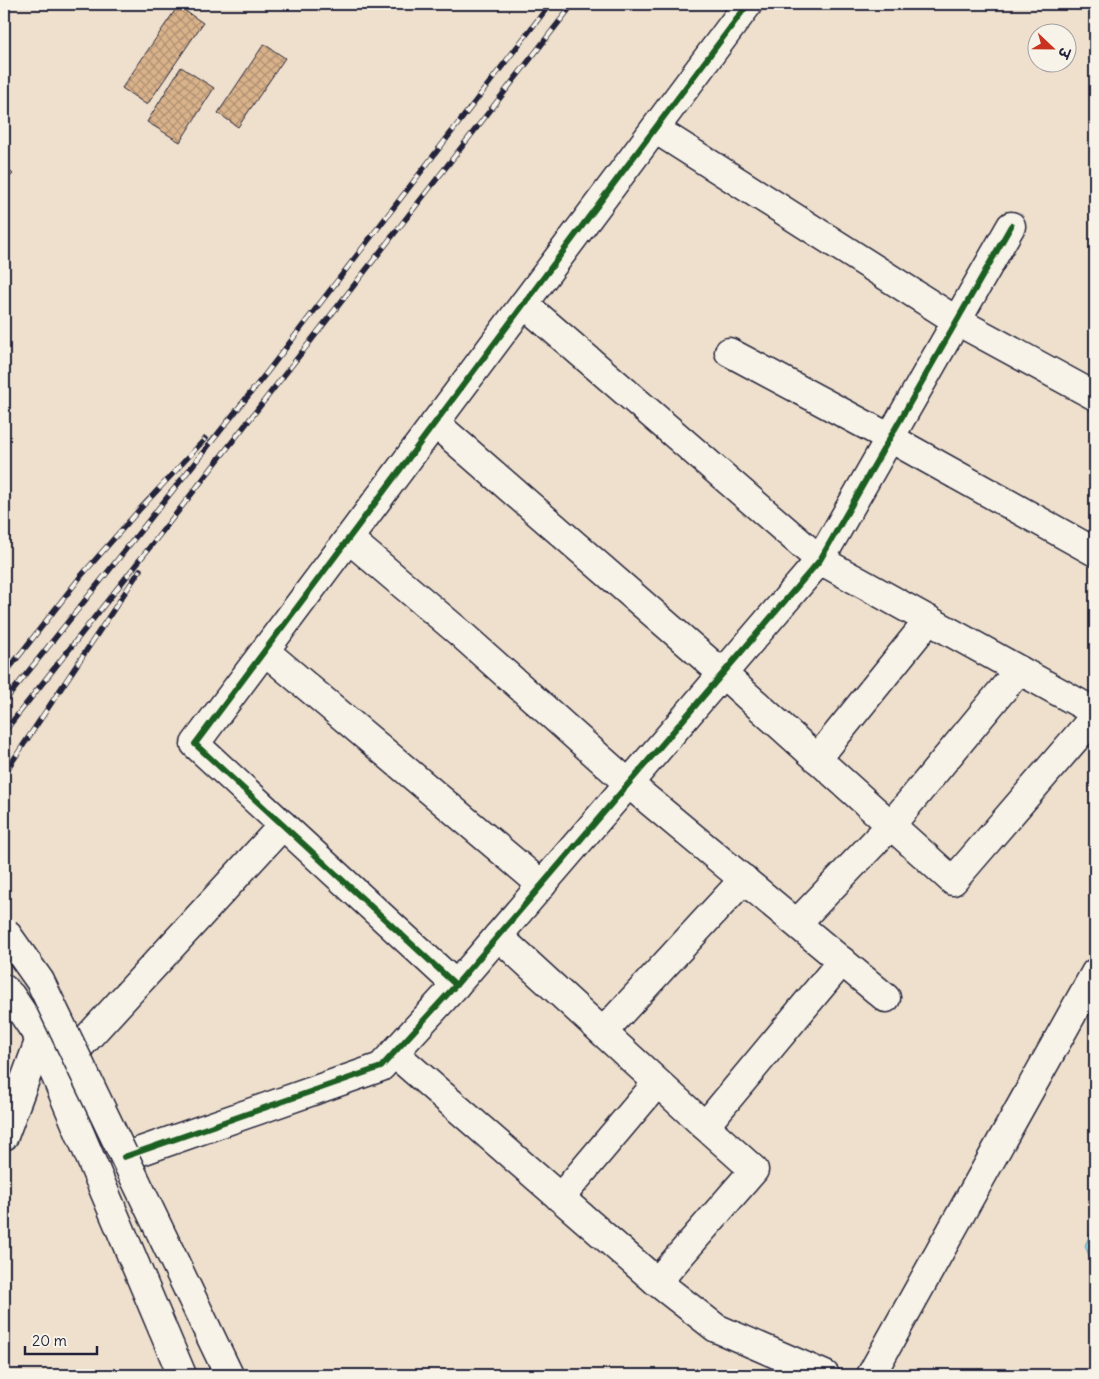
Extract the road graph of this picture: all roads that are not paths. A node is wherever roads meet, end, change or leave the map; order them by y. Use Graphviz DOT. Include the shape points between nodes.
graph roads {
  1 [pos="748,4"];
  2 [pos="655,129"];
  3 [pos="1011,226"];
  4 [pos="524,304"];
  5 [pos="957,321"];
  6 [pos="729,352"];
  7 [pos="1095,396"];
  8 [pos="435,423"];
  9 [pos="890,438"];
  10 [pos="349,539"];
  11 [pos="1095,552"];
  12 [pos="820,560"];
  13 [pos="929,620"];
  14 [pos="265,651"];
  15 [pos="1019,670"];
  16 [pos="723,674"];
  17 [pos="1095,714"];
  18 [pos="817,759"];
  19 [pos="629,784"];
  20 [pos="891,824"];
  21 [pos="283,825"];
  22 [pos="744,879"];
  23 [pos="542,885"];
  24 [pos="797,923"];
  25 [pos="4,930"];
  26 [pos="498,936"];
  27 [pos="842,960"];
  28 [pos="1095,973"];
  29 [pos="456,985"];
  30 [pos="4,989"];
  31 [pos="886,998"];
  32 [pos="1086,1011"];
  33 [pos="603,1032"];
  34 [pos="40,1039"];
  35 [pos="394,1053"];
  36 [pos="55,1074"];
  37 [pos="657,1083"];
  38 [pos="705,1126"];
  39 [pos="4,1136"];
  40 [pos="124,1156"];
  41 [pos="560,1198"];
  42 [pos="657,1282"];
  43 [pos="182,1375"];
  44 [pos="229,1375"];
  45 [pos="825,1375"];
  46 [pos="871,1375"];
  1 -- 2 [label="street"];
  2 -- 4 [label="street"];
  2 -- 5 [label="street"];
  3 -- 5 [label="street"];
  4 -- 8 [label="street"];
  4 -- 12 [label="street"];
  5 -- 7 [label="street"];
  5 -- 9 [label="street"];
  6 -- 9 [label="street"];
  8 -- 10 [label="street"];
  8 -- 16 [label="street"];
  9 -- 11 [label="street"];
  9 -- 12 [label="street"];
  10 -- 14 [label="street"];
  10 -- 19 [label="street"];
  12 -- 13 [label="street"];
  12 -- 16 [label="street"];
  13 -- 15 [label="street"];
  13 -- 18 [label="street"];
  14 -- 21 [label="street" via="195,744"];
  14 -- 23 [label="street"];
  15 -- 17 [label="street"];
  15 -- 20 [label="street"];
  16 -- 18 [label="street"];
  16 -- 19 [label="street"];
  17 -- 20 [label="street" via="954,881"];
  18 -- 20 [label="street"];
  19 -- 22 [label="street"];
  19 -- 23 [label="street"];
  20 -- 24 [label="street"];
  21 -- 29 [label="street"];
  21 -- 36 [label="street"];
  22 -- 24 [label="street"];
  22 -- 33 [label="street"];
  23 -- 26 [label="street"];
  24 -- 27 [label="street"];
  25 -- 40 [label="street, bridge" via="40,981"];
  26 -- 29 [label="street"];
  26 -- 33 [label="street"];
  27 -- 31 [label="street"];
  27 -- 38 [label="street"];
  28 -- 32 [label="street"];
  29 -- 35 [label="street"];
  30 -- 34 [label="street"];
  32 -- 46 [label="street"];
  33 -- 37 [label="street"];
  34 -- 36 [label="street"];
  34 -- 39 [label="street"];
  35 -- 40 [label="street" via="381,1067"];
  35 -- 41 [label="street"];
  36 -- 43 [label="street"];
  37 -- 38 [label="street"];
  37 -- 41 [label="street"];
  38 -- 42 [label="street" via="754,1170"];
  40 -- 44 [label="street, bridge"];
  41 -- 42 [label="street"];
  42 -- 45 [label="street" via="716,1328"];
}
